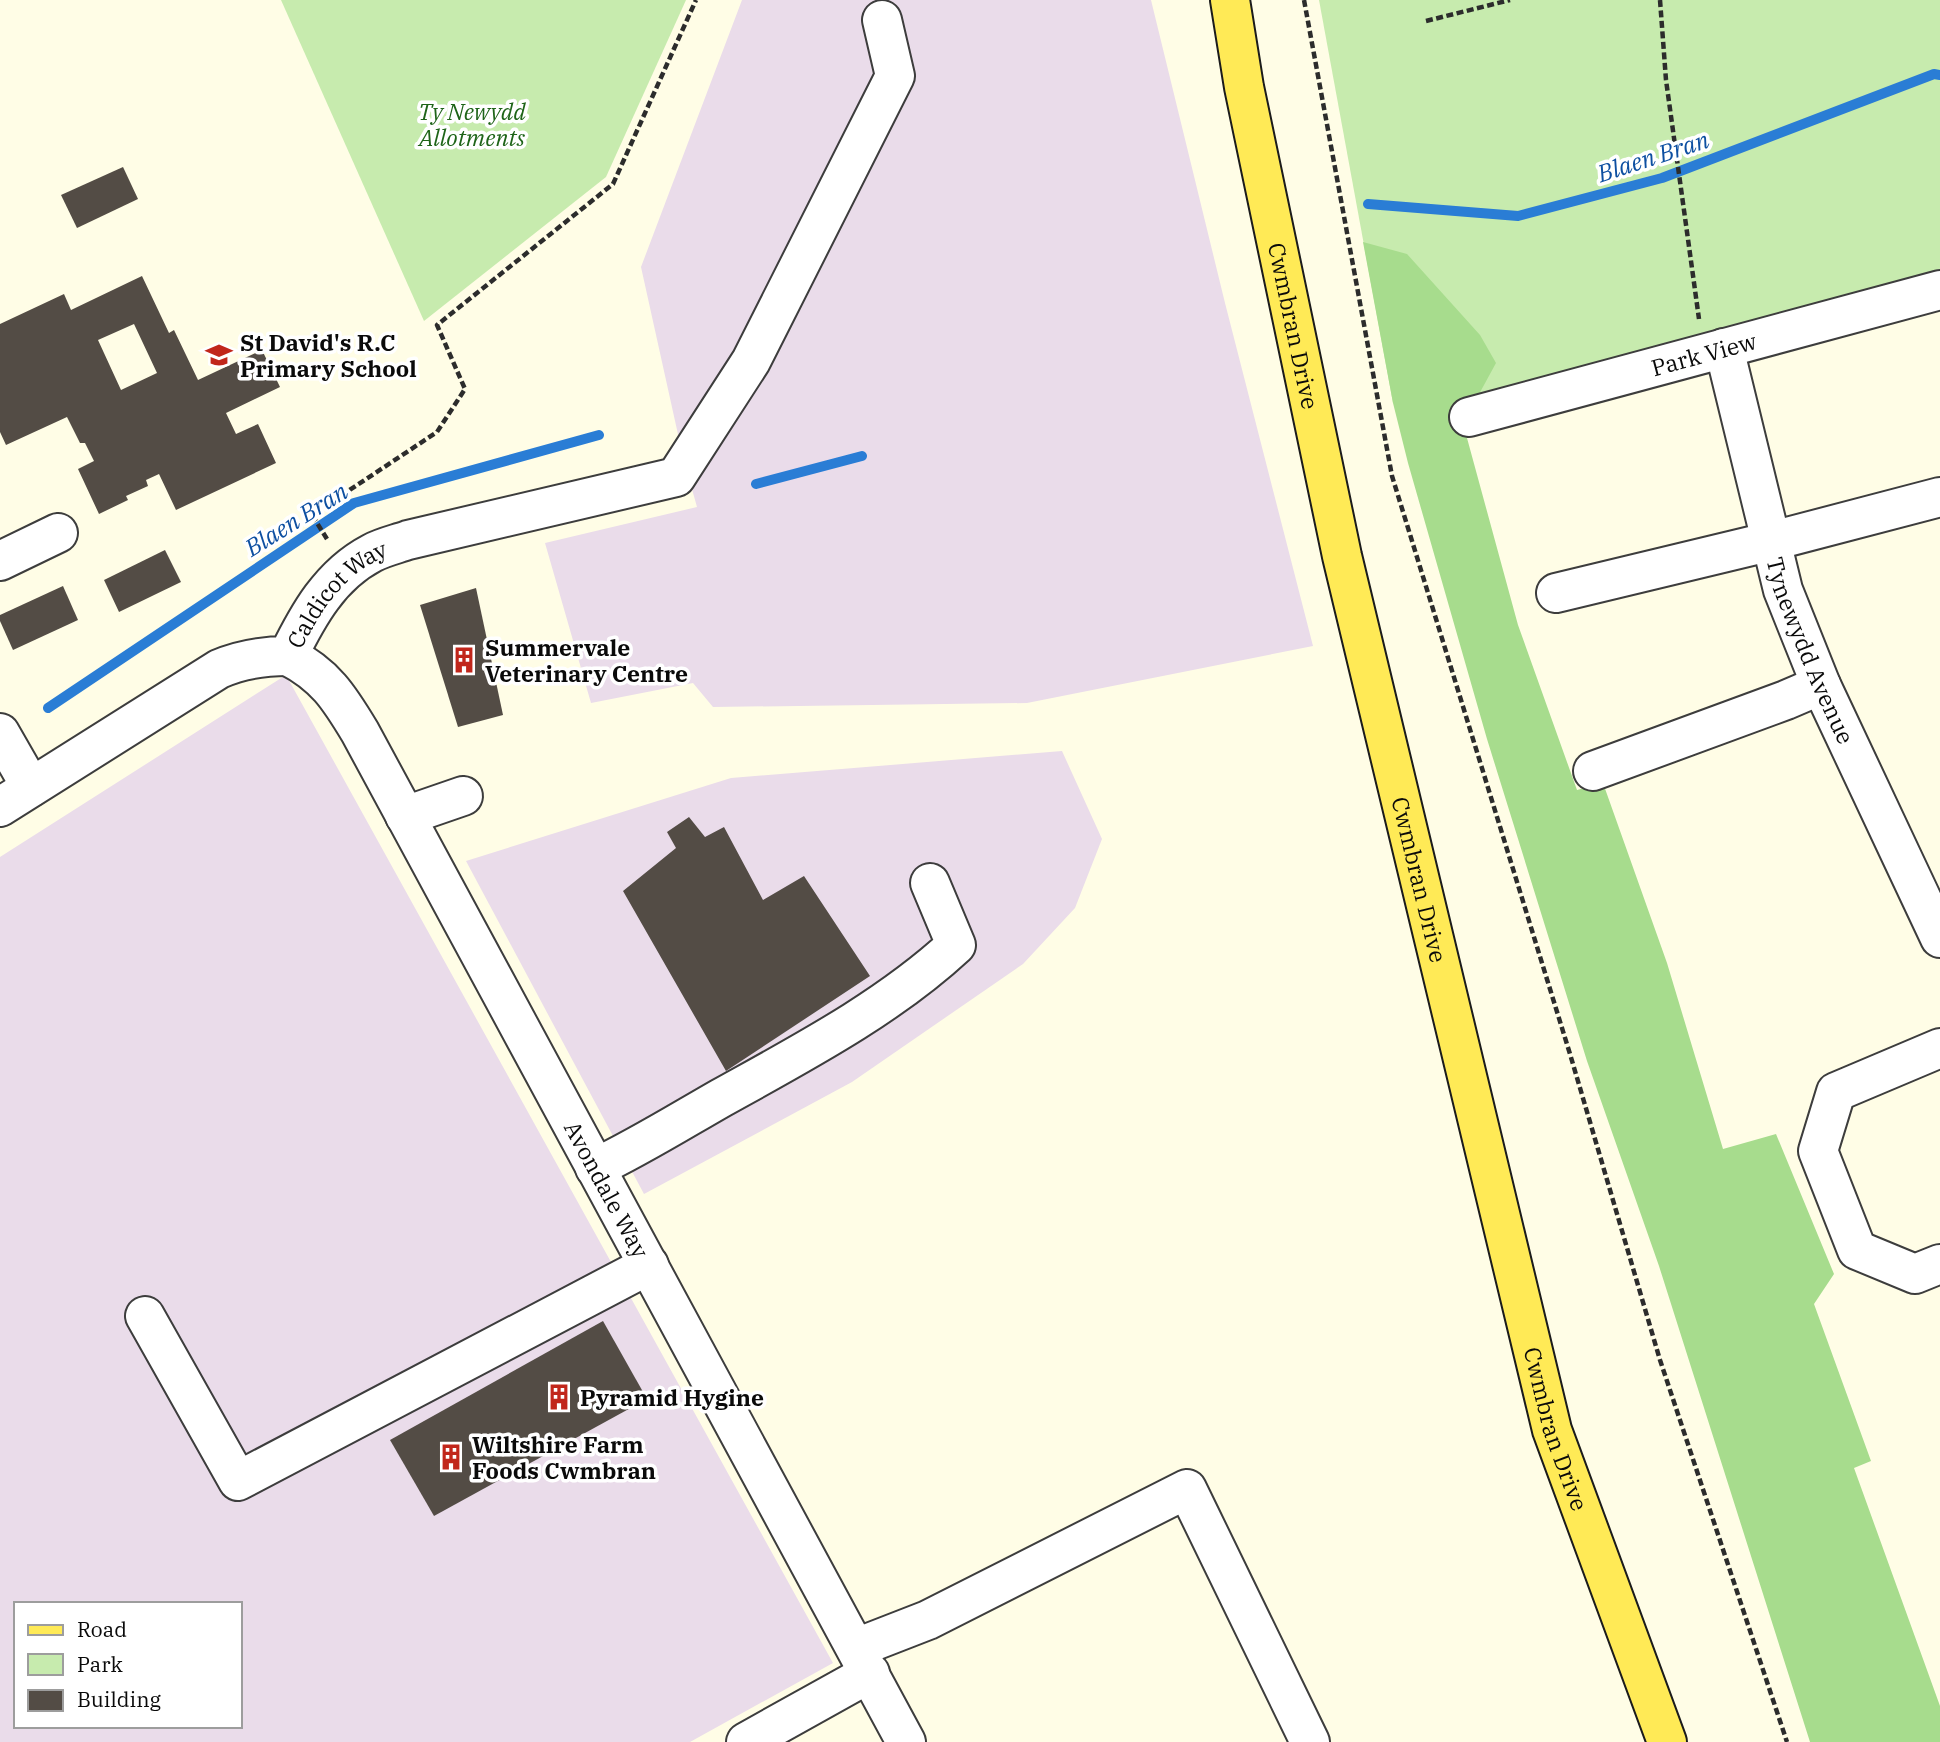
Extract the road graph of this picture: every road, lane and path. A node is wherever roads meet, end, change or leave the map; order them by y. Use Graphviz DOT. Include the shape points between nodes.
graph roads {
  1 [pos="696,0"];
  2 [pos="1230,0"];
  3 [pos="1304,0"];
  4 [pos="1510,0"];
  5 [pos="1660,0"];
  6 [pos="882,20"];
  7 [pos="1426,20"];
  8 [pos="1940,290"];
  9 [pos="1714,351"];
  10 [pos="1469,417"];
  11 [pos="1940,497"];
  12 [pos="58,533"];
  13 [pos="1772,541"];
  14 [pos="332,547"];
  15 [pos="0,561"];
  16 [pos="1556,593"];
  17 [pos="288,656"];
  18 [pos="1821,685"];
  19 [pos="0,733"];
  20 [pos="1593,771"];
  21 [pos="463,796"];
  22 [pos="15,797"];
  23 [pos="405,816"];
  24 [pos="930,883"];
  25 [pos="1940,938"];
  26 [pos="1940,1048"];
  27 [pos="595,1168"];
  28 [pos="1940,1264"];
  29 [pos="649,1265"];
  30 [pos="145,1316"];
  31 [pos="863,1660"];
  32 [pos="746,1742"];
  33 [pos="906,1742"];
  34 [pos="1310,1742"];
  35 [pos="1667,1742"];
  36 [pos="1787,1742"];
  1 -- 14 [label="path" via="613,184 437,326 465,389 437,432 312,515"];
  2 -- 35 [label="main road, Cwmbran Drive" via="1342,556 1552,1430"];
  3 -- 36 [label="path" via="1392,476 1660,1360"];
  4 -- 7 [label="path"];
  5 -- 9 [label="path" via="1680,190"];
  6 -- 17 [label="street, Caldicot Way" via="895,76 751,361 676,477 408,540 372,553 322,594"];
  8 -- 9 [label="street, Park View"];
  9 -- 10 [label="street, Park View"];
  9 -- 13 [label="street, Tynewydd Avenue"];
  11 -- 13 [label="street"];
  12 -- 15 [label="street"];
  13 -- 16 [label="street"];
  13 -- 18 [label="street, Tynewydd Avenue" via="1783,590"];
  17 -- 22 [label="street, Caldicot Way" via="250,659 219,669"];
  17 -- 23 [label="street, Avondale Way" via="311,667 337,695"];
  18 -- 20 [label="street"];
  18 -- 25 [label="street, Tynewydd Avenue"];
  19 -- 22 [label="street"];
  21 -- 23 [label="street"];
  23 -- 27 [label="street, Avondale Way"];
  24 -- 27 [label="street" via="956,945 930,969 777,1067"];
  26 -- 28 [label="street" via="1836,1092 1818,1151 1857,1251 1915,1274"];
  27 -- 29 [label="street, Avondale Way"];
  29 -- 30 [label="street" via="239,1481"];
  29 -- 31 [label="street, Avondale Way"];
  31 -- 32 [label="street"];
  31 -- 33 [label="street, Avondale Way"];
  31 -- 34 [label="street" via="928,1620 1187,1489"];
}
